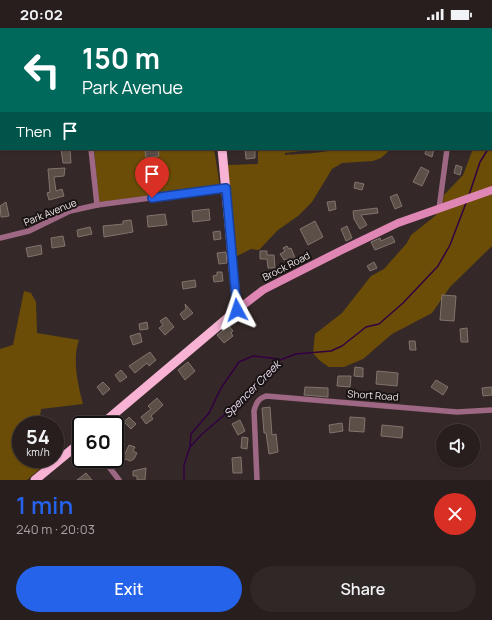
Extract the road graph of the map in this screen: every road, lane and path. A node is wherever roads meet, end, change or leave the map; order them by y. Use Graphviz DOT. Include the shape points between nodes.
graph roads {
  1 [pos="91,150"];
  2 [pos="222,150"];
  3 [pos="447,150"];
  4 [pos="226,188"];
  5 [pos="491,190"];
  6 [pos="97,205"];
  7 [pos="439,209"];
  8 [pos="0,238"];
  9 [pos="237,310"];
  10 [pos="492,410"];
  11 [pos="112,416"];
  12 [pos="72,449"];
  13 [pos="110,468"];
  14 [pos="35,480"];
  15 [pos="119,480"];
  16 [pos="257,480"];
  1 -- 6 [label="street"];
  2 -- 4 [label="main road"];
  3 -- 7 [label="street"];
  4 -- 6 [label="street, Park Avenue"];
  4 -- 9 [label="main road"];
  5 -- 7 [label="main road, Brock Road"];
  6 -- 8 [label="street, Park Avenue" via="70,211 29,231"];
  7 -- 9 [label="main road, Brock Road" via="398,223 333,254 263,290"];
  9 -- 11 [label="main road, Brock Road"];
  10 -- 16 [label="street, Short Road" via="457,412 271,396 260,398 254,411"];
  12 -- 14 [label="main road"];
  13 -- 15 [label="street"];
}
